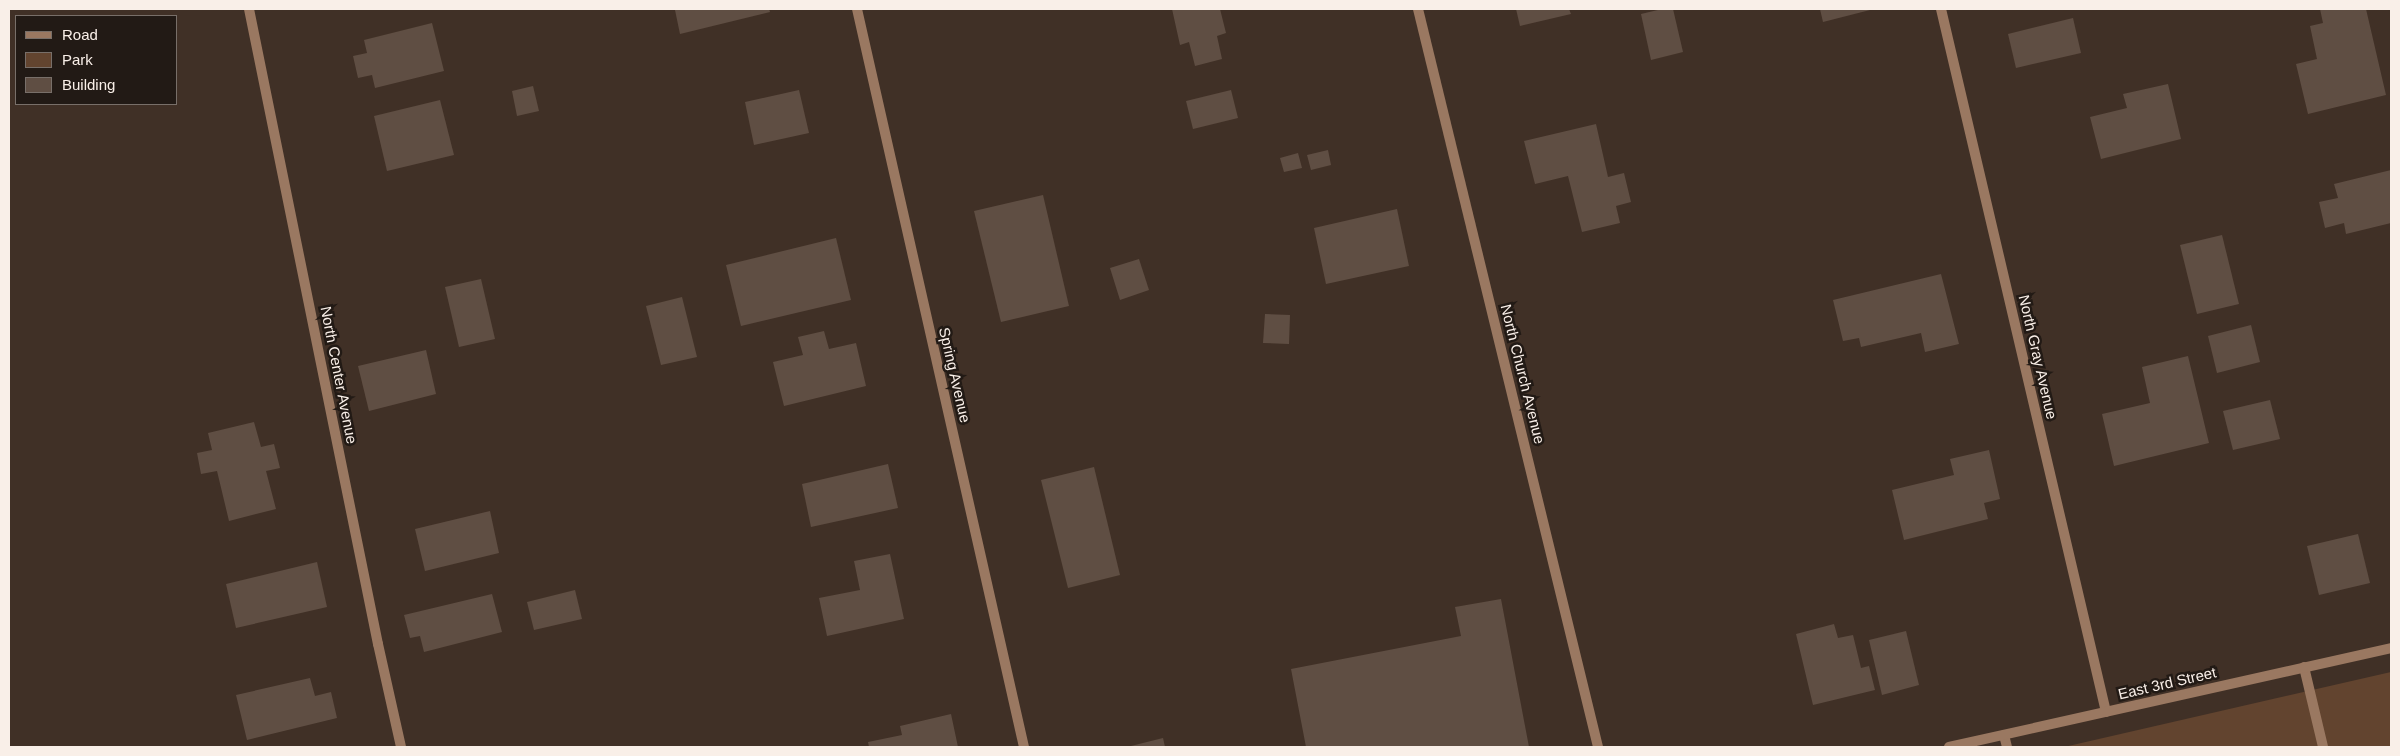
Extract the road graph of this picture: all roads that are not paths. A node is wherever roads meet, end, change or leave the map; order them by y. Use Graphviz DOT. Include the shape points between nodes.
graph roads {
  1 [pos="249,9"];
  2 [pos="857,9"];
  3 [pos="1418,9"];
  4 [pos="1941,9"];
  5 [pos="2391,648"];
  6 [pos="2304,667"];
  7 [pos="2106,712"];
  8 [pos="2004,735"];
  9 [pos="401,747"];
  10 [pos="1024,747"];
  11 [pos="1598,747"];
  12 [pos="1949,747"];
  13 [pos="2007,747"];
  14 [pos="2323,747"];
  1 -- 9 [label="street, North Center Avenue"];
  2 -- 10 [label="street, Spring Avenue"];
  3 -- 11 [label="street, North Church Avenue"];
  4 -- 7 [label="street, North Gray Avenue"];
  5 -- 6 [label="street, East 3rd Street"];
  6 -- 7 [label="street, East 3rd Street"];
  6 -- 14 [label="street"];
  7 -- 8 [label="street, East 3rd Street"];
  8 -- 12 [label="street, East 3rd Street"];
  8 -- 13 [label="street"];
}
